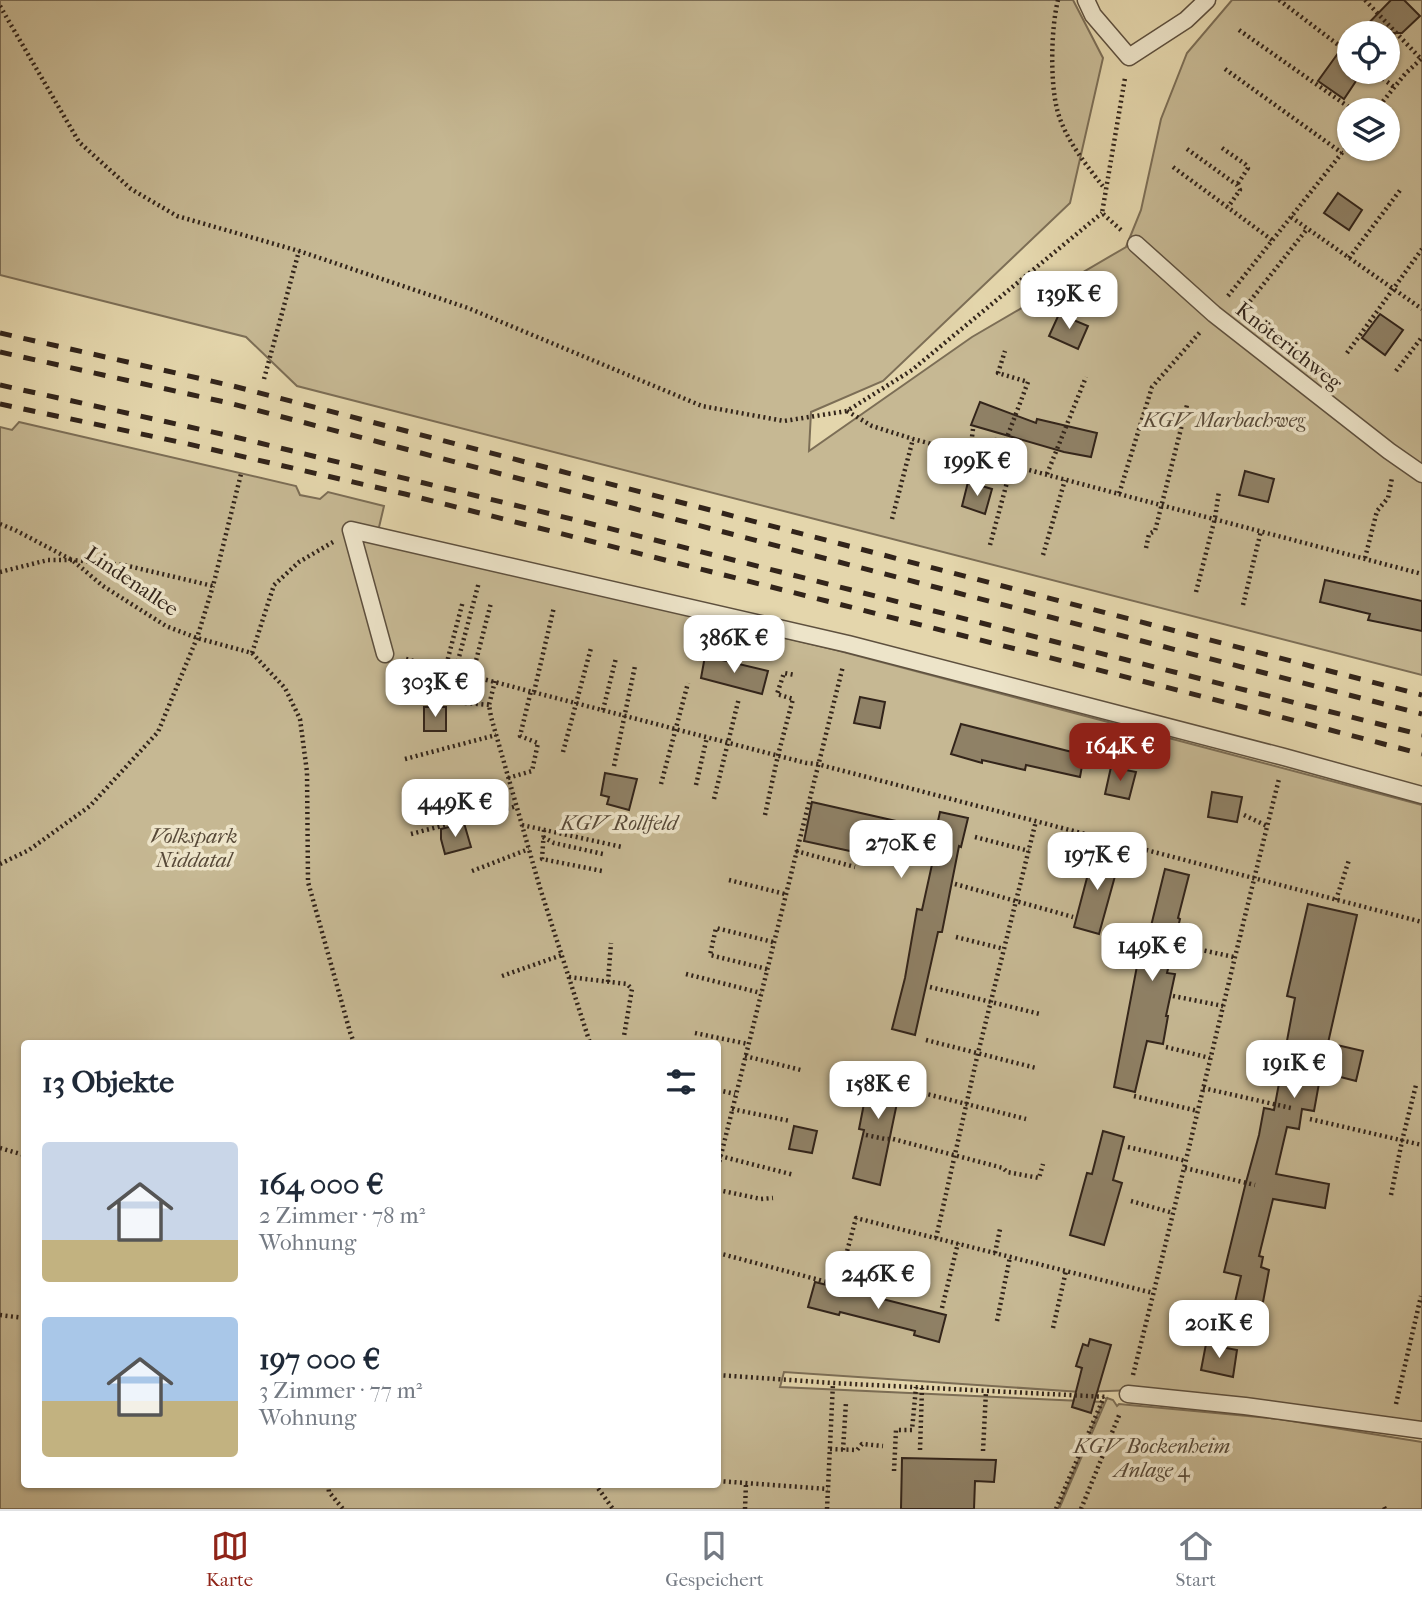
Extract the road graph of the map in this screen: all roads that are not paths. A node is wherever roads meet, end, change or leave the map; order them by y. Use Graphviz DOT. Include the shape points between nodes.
graph roads {
  1 [pos="1086,0"];
  2 [pos="1207,0"];
  3 [pos="1136,244"];
  4 [pos="1422,474"];
  5 [pos="385,654"];
  6 [pos="1422,795"];
  7 [pos="1128,1394"];
  8 [pos="1422,1430"];
  1 -- 2 [label="lane" via="1129,57 1186,20"];
  3 -- 4 [label="lane, Knöterichweg" via="1214,314"];
  5 -- 6 [label="lane" via="351,530 848,645"];
  7 -- 8 [label="lane"];
}
